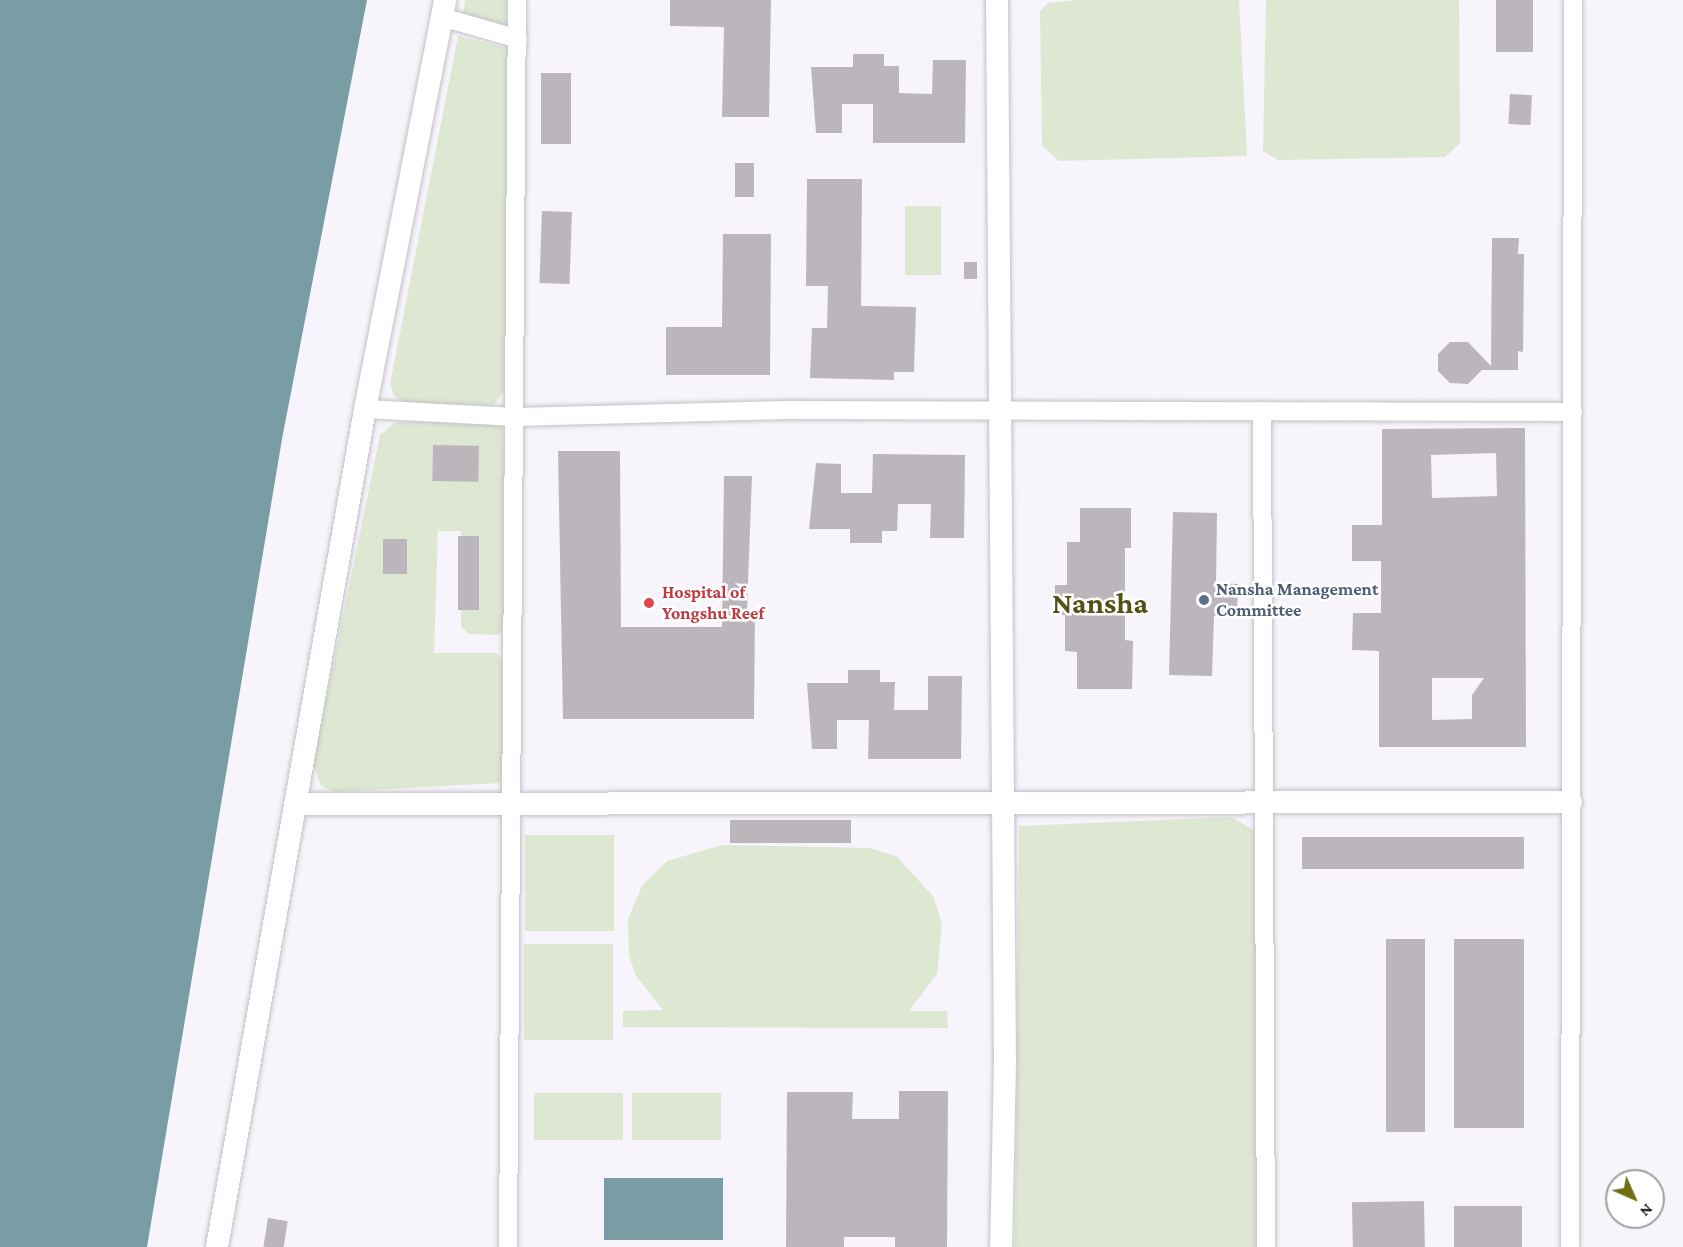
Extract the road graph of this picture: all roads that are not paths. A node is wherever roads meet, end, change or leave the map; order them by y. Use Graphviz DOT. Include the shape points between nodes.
graph roads {
  1 [pos="517,0"];
  2 [pos="997,0"];
  3 [pos="1573,0"];
  4 [pos="444,8"];
  5 [pos="518,39"];
  6 [pos="365,409"];
  7 [pos="1262,411"];
  8 [pos="1573,412"];
  9 [pos="1000,414"];
  10 [pos="516,417"];
  11 [pos="1263,801"];
  12 [pos="514,802"];
  13 [pos="1001,802"];
  14 [pos="1571,802"];
  15 [pos="295,804"];
  16 [pos="217,1247"];
  17 [pos="508,1247"];
  18 [pos="1001,1247"];
  19 [pos="1266,1247"];
  20 [pos="1570,1247"];
  1 -- 5 [label="street"];
  2 -- 9 [label="street"];
  3 -- 8 [label="street"];
  4 -- 5 [label="street"];
  4 -- 6 [label="street"];
  5 -- 10 [label="street"];
  6 -- 10 [label="street"];
  6 -- 15 [label="street"];
  7 -- 8 [label="street"];
  7 -- 9 [label="street"];
  7 -- 11 [label="street"];
  8 -- 14 [label="street"];
  9 -- 10 [label="street" via="786,410"];
  9 -- 13 [label="street"];
  10 -- 12 [label="street"];
  11 -- 13 [label="street"];
  11 -- 14 [label="street"];
  11 -- 19 [label="street"];
  12 -- 13 [label="street"];
  12 -- 15 [label="street"];
  12 -- 17 [label="street"];
  13 -- 18 [label="street" via="1005,1061"];
  14 -- 20 [label="street"];
  15 -- 16 [label="street"];
}
